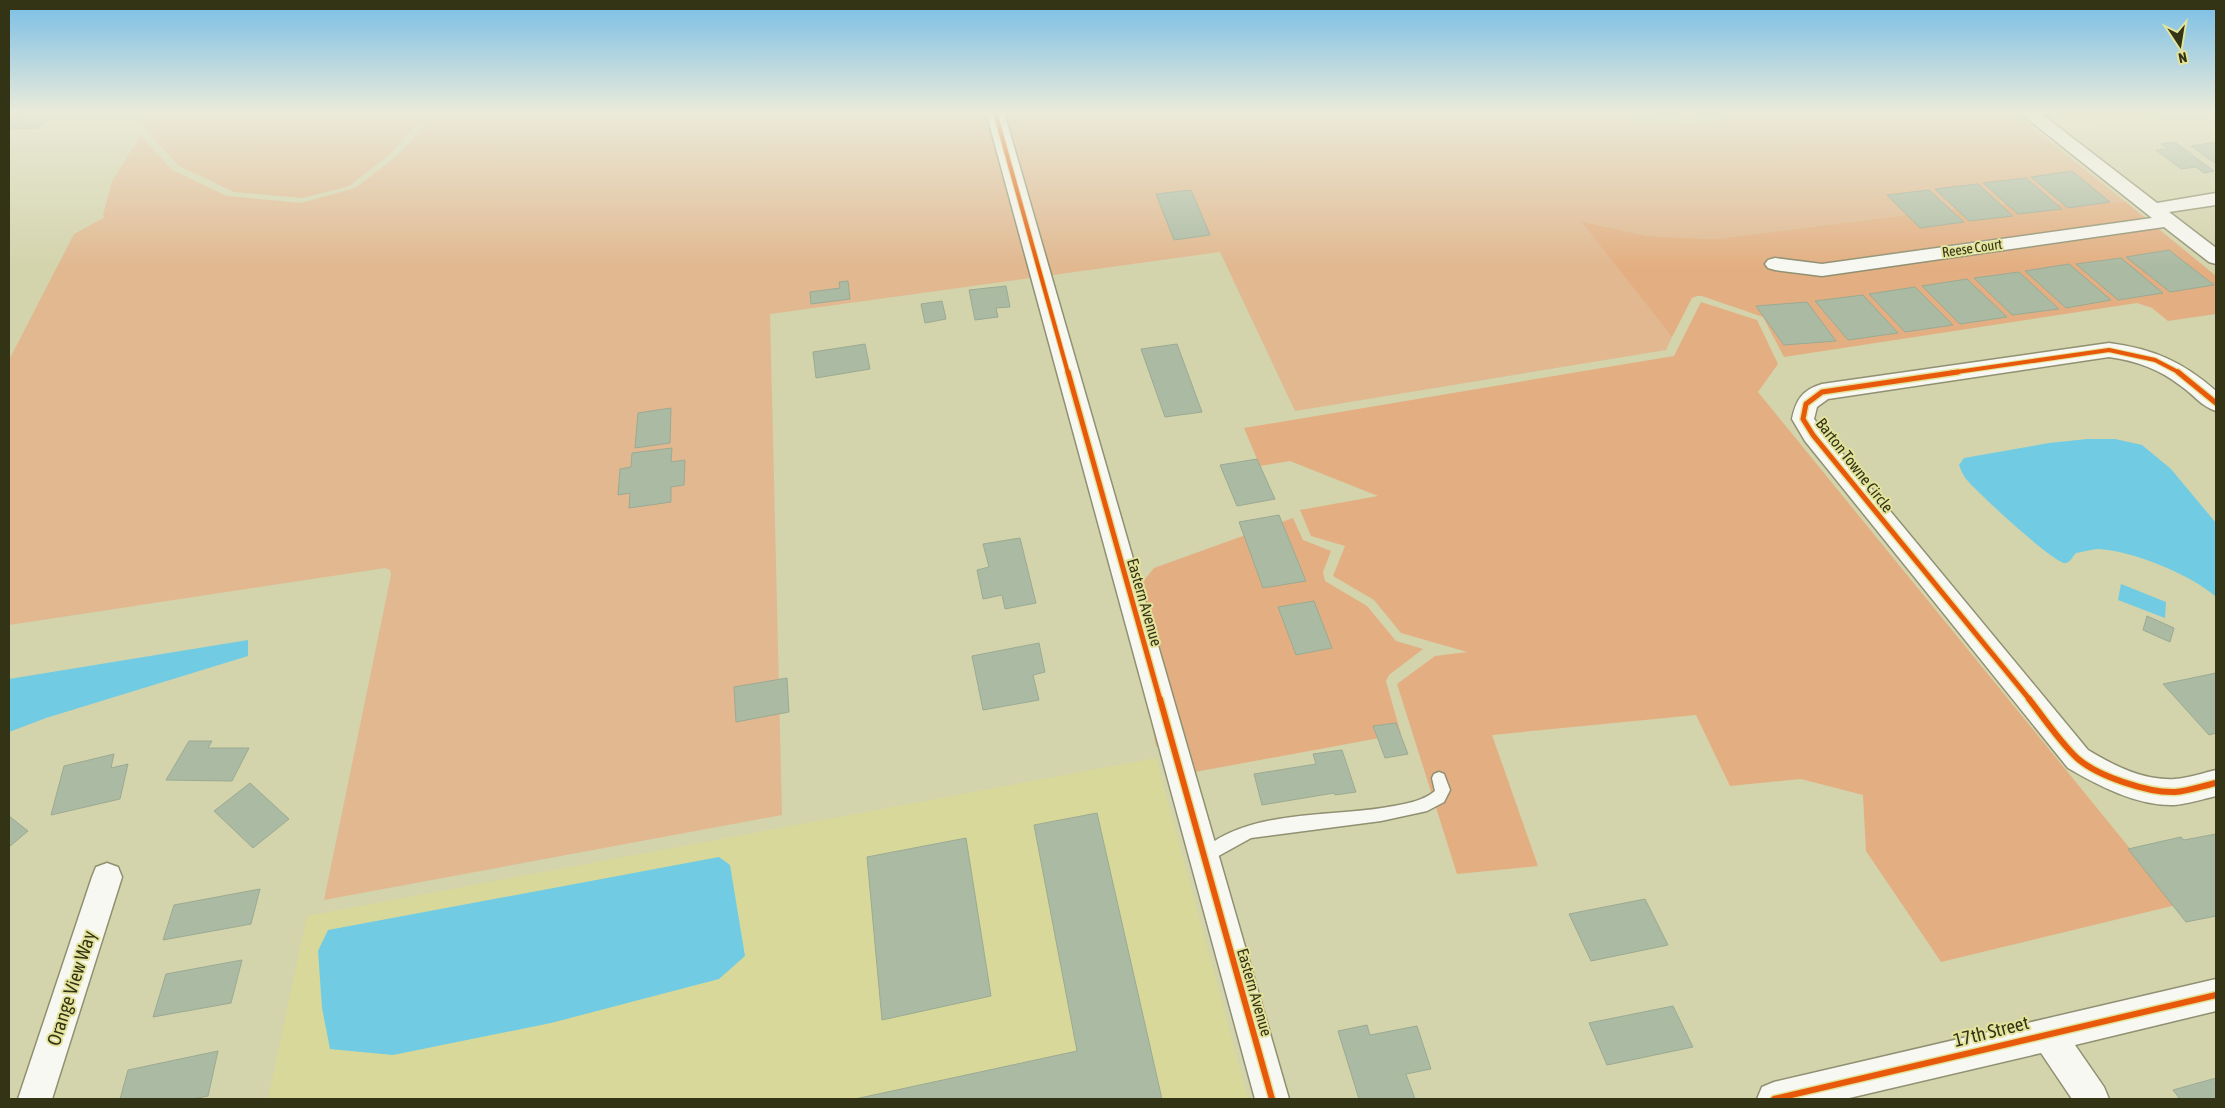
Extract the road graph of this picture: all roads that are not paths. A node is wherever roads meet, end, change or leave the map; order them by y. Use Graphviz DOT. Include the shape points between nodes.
graph roads {
  1 [pos="1010,164"];
  2 [pos="2095,164"];
  3 [pos="2216,199"];
  4 [pos="2161,215"];
  5 [pos="2216,258"];
  6 [pos="1775,264"];
  7 [pos="2216,403"];
  8 [pos="1439,778"];
  9 [pos="2216,783"];
  10 [pos="1204,857"];
  11 [pos="107,877"];
  12 [pos="2216,995"];
  13 [pos="2048,1033"];
  14 [pos="35,1099"];
  15 [pos="1272,1099"];
  16 [pos="1774,1099"];
  17 [pos="2092,1099"];
  1 -- 10 [label="street, Eastern Avenue"];
  2 -- 4 [label="street"];
  3 -- 4 [label="street, Reese Court"];
  4 -- 5 [label="street"];
  4 -- 6 [label="street, Reese Court" via="1822,270"];
  7 -- 9 [label="street, Barton Towne Circle" via="2186,376 2159,361 2109,350 1822,392 1806,404 1803,418 1813,435 2078,759 2135,786 2174,792"];
  8 -- 10 [label="lane" via="1442,790 1439,798 1426,804 1365,816 1251,831"];
  10 -- 15 [label="street, Eastern Avenue"];
  11 -- 14 [label="street, Orange View Way"];
  12 -- 13 [label="street, 17th Street"];
  13 -- 16 [label="street, 17th Street"];
  13 -- 17 [label="street"];
}
